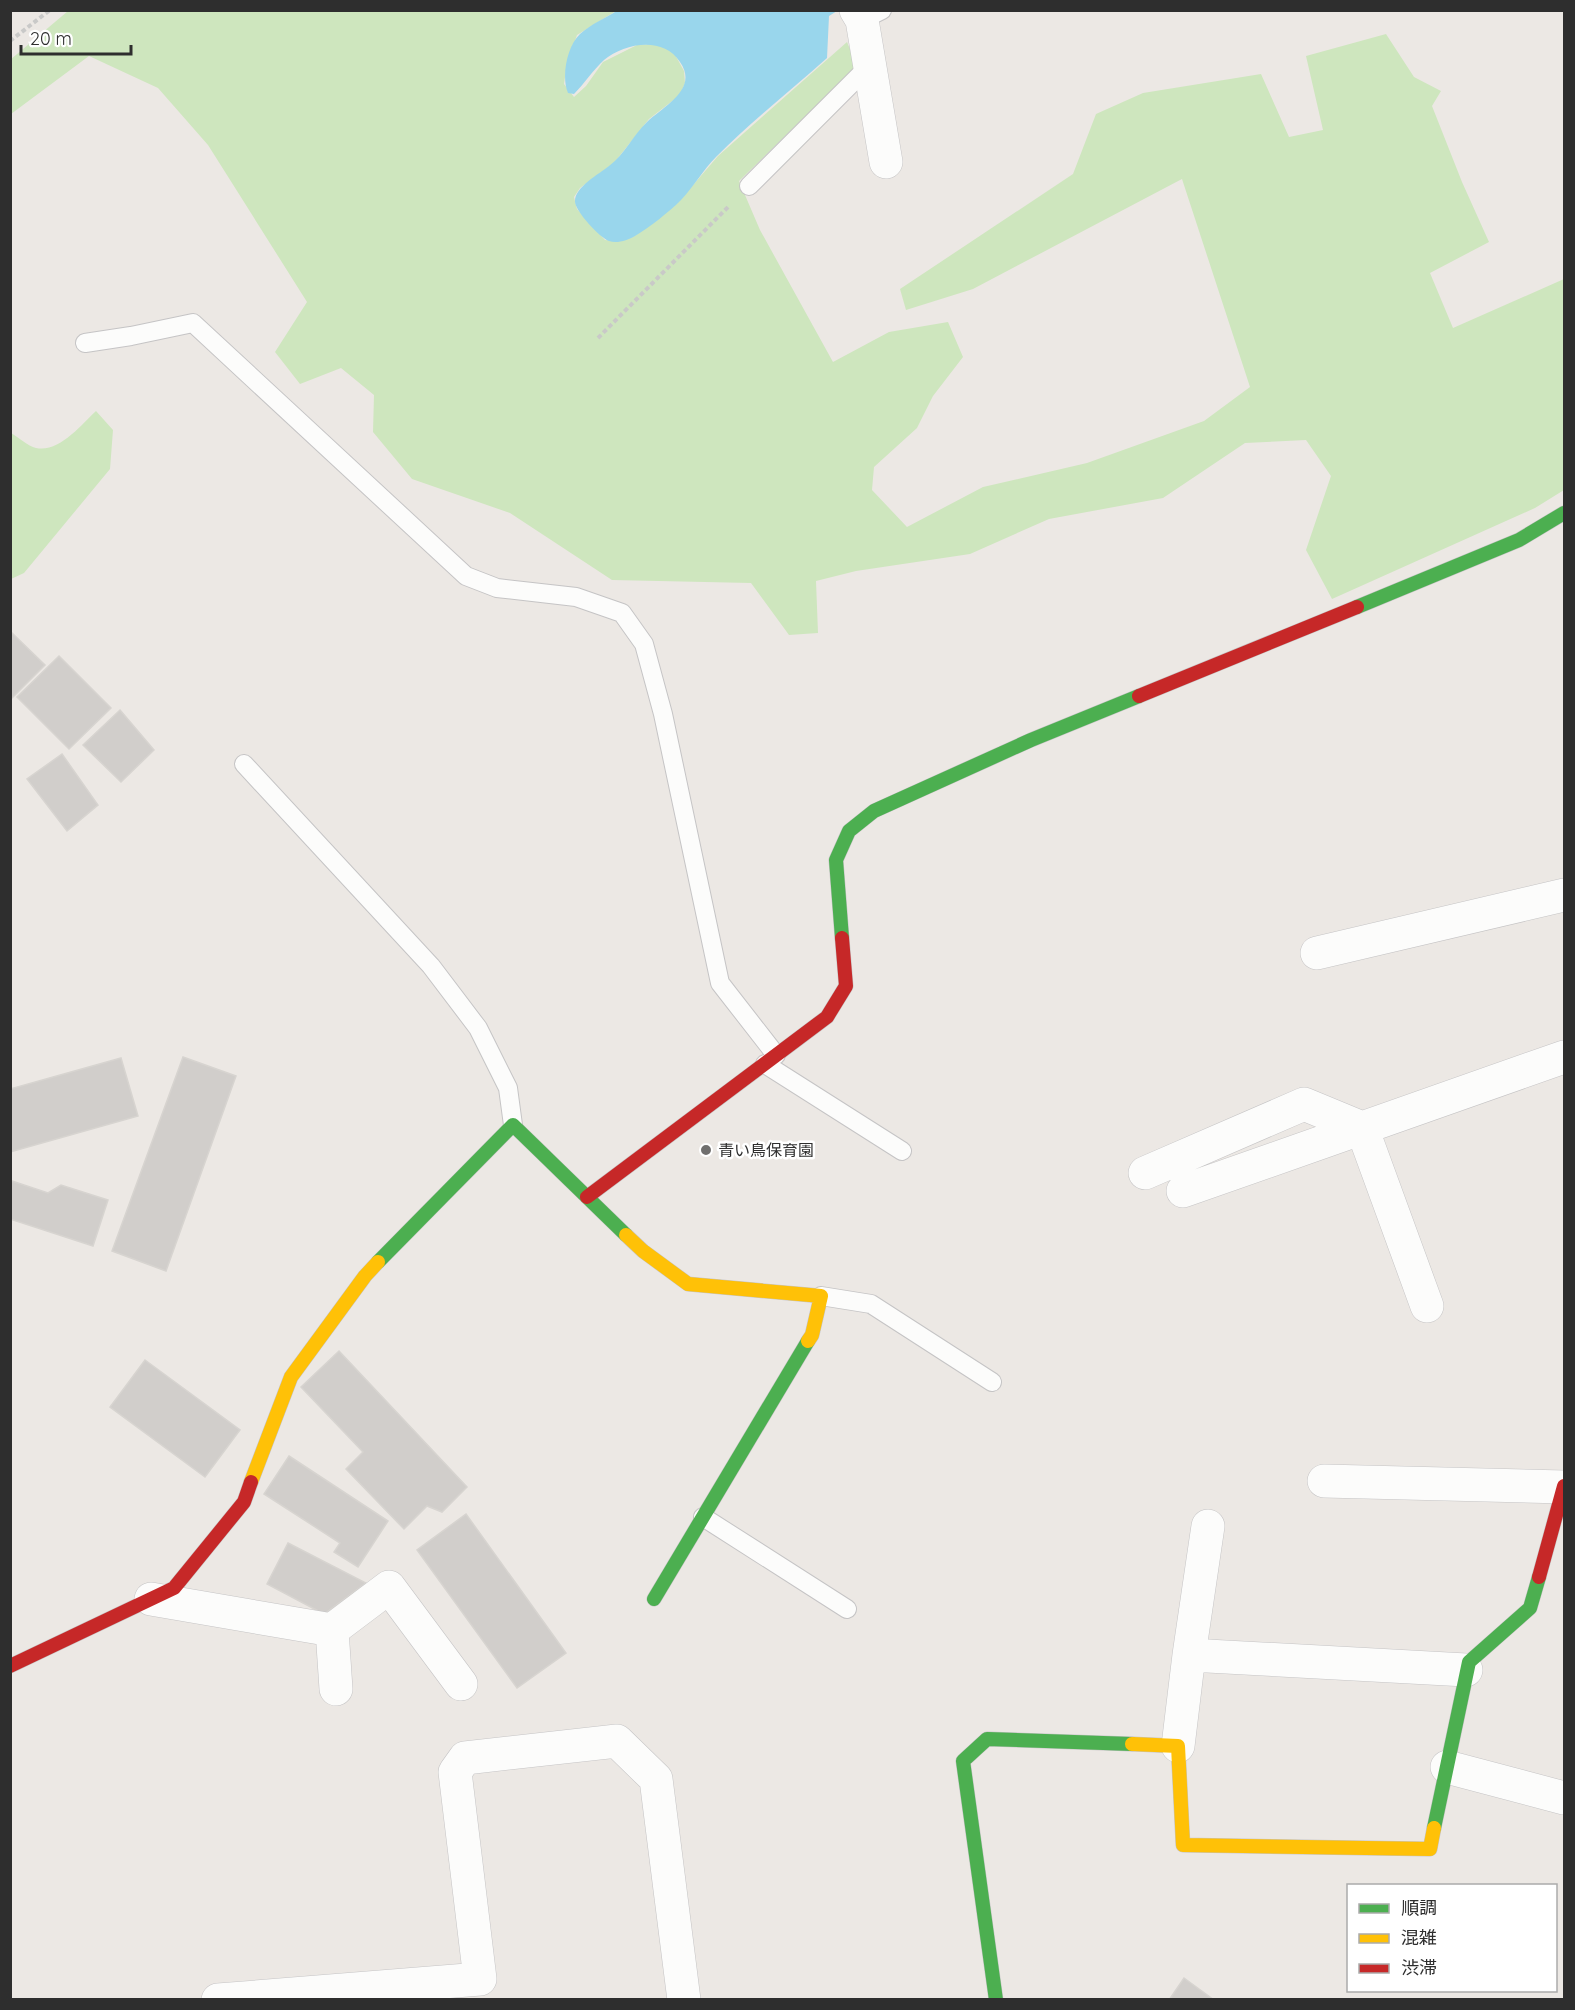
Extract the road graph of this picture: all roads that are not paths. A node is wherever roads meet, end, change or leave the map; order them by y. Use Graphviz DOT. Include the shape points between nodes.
graph roads {
  1 [pos="867,14"];
  2 [pos="870,65"];
  3 [pos="886,162"];
  4 [pos="749,186"];
  5 [pos="85,343"];
  6 [pos="1564,513"];
  7 [pos="244,764"];
  8 [pos="1564,895"];
  9 [pos="1317,953"];
  10 [pos="1564,1057"];
  11 [pos="770,1059"];
  12 [pos="513,1125"];
  13 [pos="1362,1128"];
  14 [pos="902,1151"];
  15 [pos="1145,1173"];
  16 [pos="1183,1191"];
  17 [pos="586,1197"];
  18 [pos="821,1296"];
  19 [pos="1426,1306"];
  20 [pos="992,1382"];
  21 [pos="1324,1481"];
  22 [pos="1564,1486"];
  23 [pos="703,1516"];
  24 [pos="1208,1526"];
  25 [pos="151,1599"];
  26 [pos="654,1599"];
  27 [pos="847,1609"];
  28 [pos="332,1630"];
  29 [pos="1190,1655"];
  30 [pos="10,1666"];
  31 [pos="1466,1670"];
  32 [pos="461,1684"];
  33 [pos="336,1689"];
  34 [pos="1178,1746"];
  35 [pos="1447,1767"];
  36 [pos="1564,1798"];
  37 [pos="218,2000"];
  38 [pos="684,2000"];
  39 [pos="996,2000"];
  1 -- 2 [label="street"];
  2 -- 3 [label="street"];
  2 -- 4 [label="lane"];
  5 -- 11 [label="lane" via="193,323 466,576 497,588 576,597 622,613 644,644 663,714 720,983"];
  6 -- 11 [label="street" via="1519,540 1030,740 874,811 849,831 836,860 846,986 827,1017"];
  7 -- 12 [label="lane" via="431,966 478,1028 508,1088"];
  8 -- 9 [label="street"];
  10 -- 13 [label="street"];
  11 -- 14 [label="lane"];
  11 -- 17 [label="street"];
  12 -- 17 [label="street"];
  12 -- 25 [label="street" via="365,1276 291,1377 244,1502 174,1588"];
  13 -- 15 [label="street" via="1304,1104"];
  13 -- 16 [label="street"];
  13 -- 19 [label="street"];
  17 -- 18 [label="street" via="643,1251 688,1284"];
  18 -- 20 [label="lane" via="871,1304"];
  18 -- 23 [label="street" via="812,1335"];
  21 -- 22 [label="street"];
  22 -- 31 [label="street" via="1530,1608 1469,1662"];
  23 -- 26 [label="street"];
  23 -- 27 [label="lane"];
  24 -- 29 [label="street"];
  25 -- 28 [label="street"];
  25 -- 30 [label="street"];
  28 -- 32 [label="street" via="389,1587"];
  28 -- 33 [label="street"];
  29 -- 31 [label="street"];
  29 -- 34 [label="street"];
  31 -- 35 [label="street"];
  34 -- 35 [label="street" via="1183,1845 1430,1849"];
  34 -- 39 [label="street" via="987,1739 963,1761"];
  35 -- 36 [label="street"];
  37 -- 38 [label="street" via="480,1979 456,1772 465,1758 617,1741 656,1779"];
}
